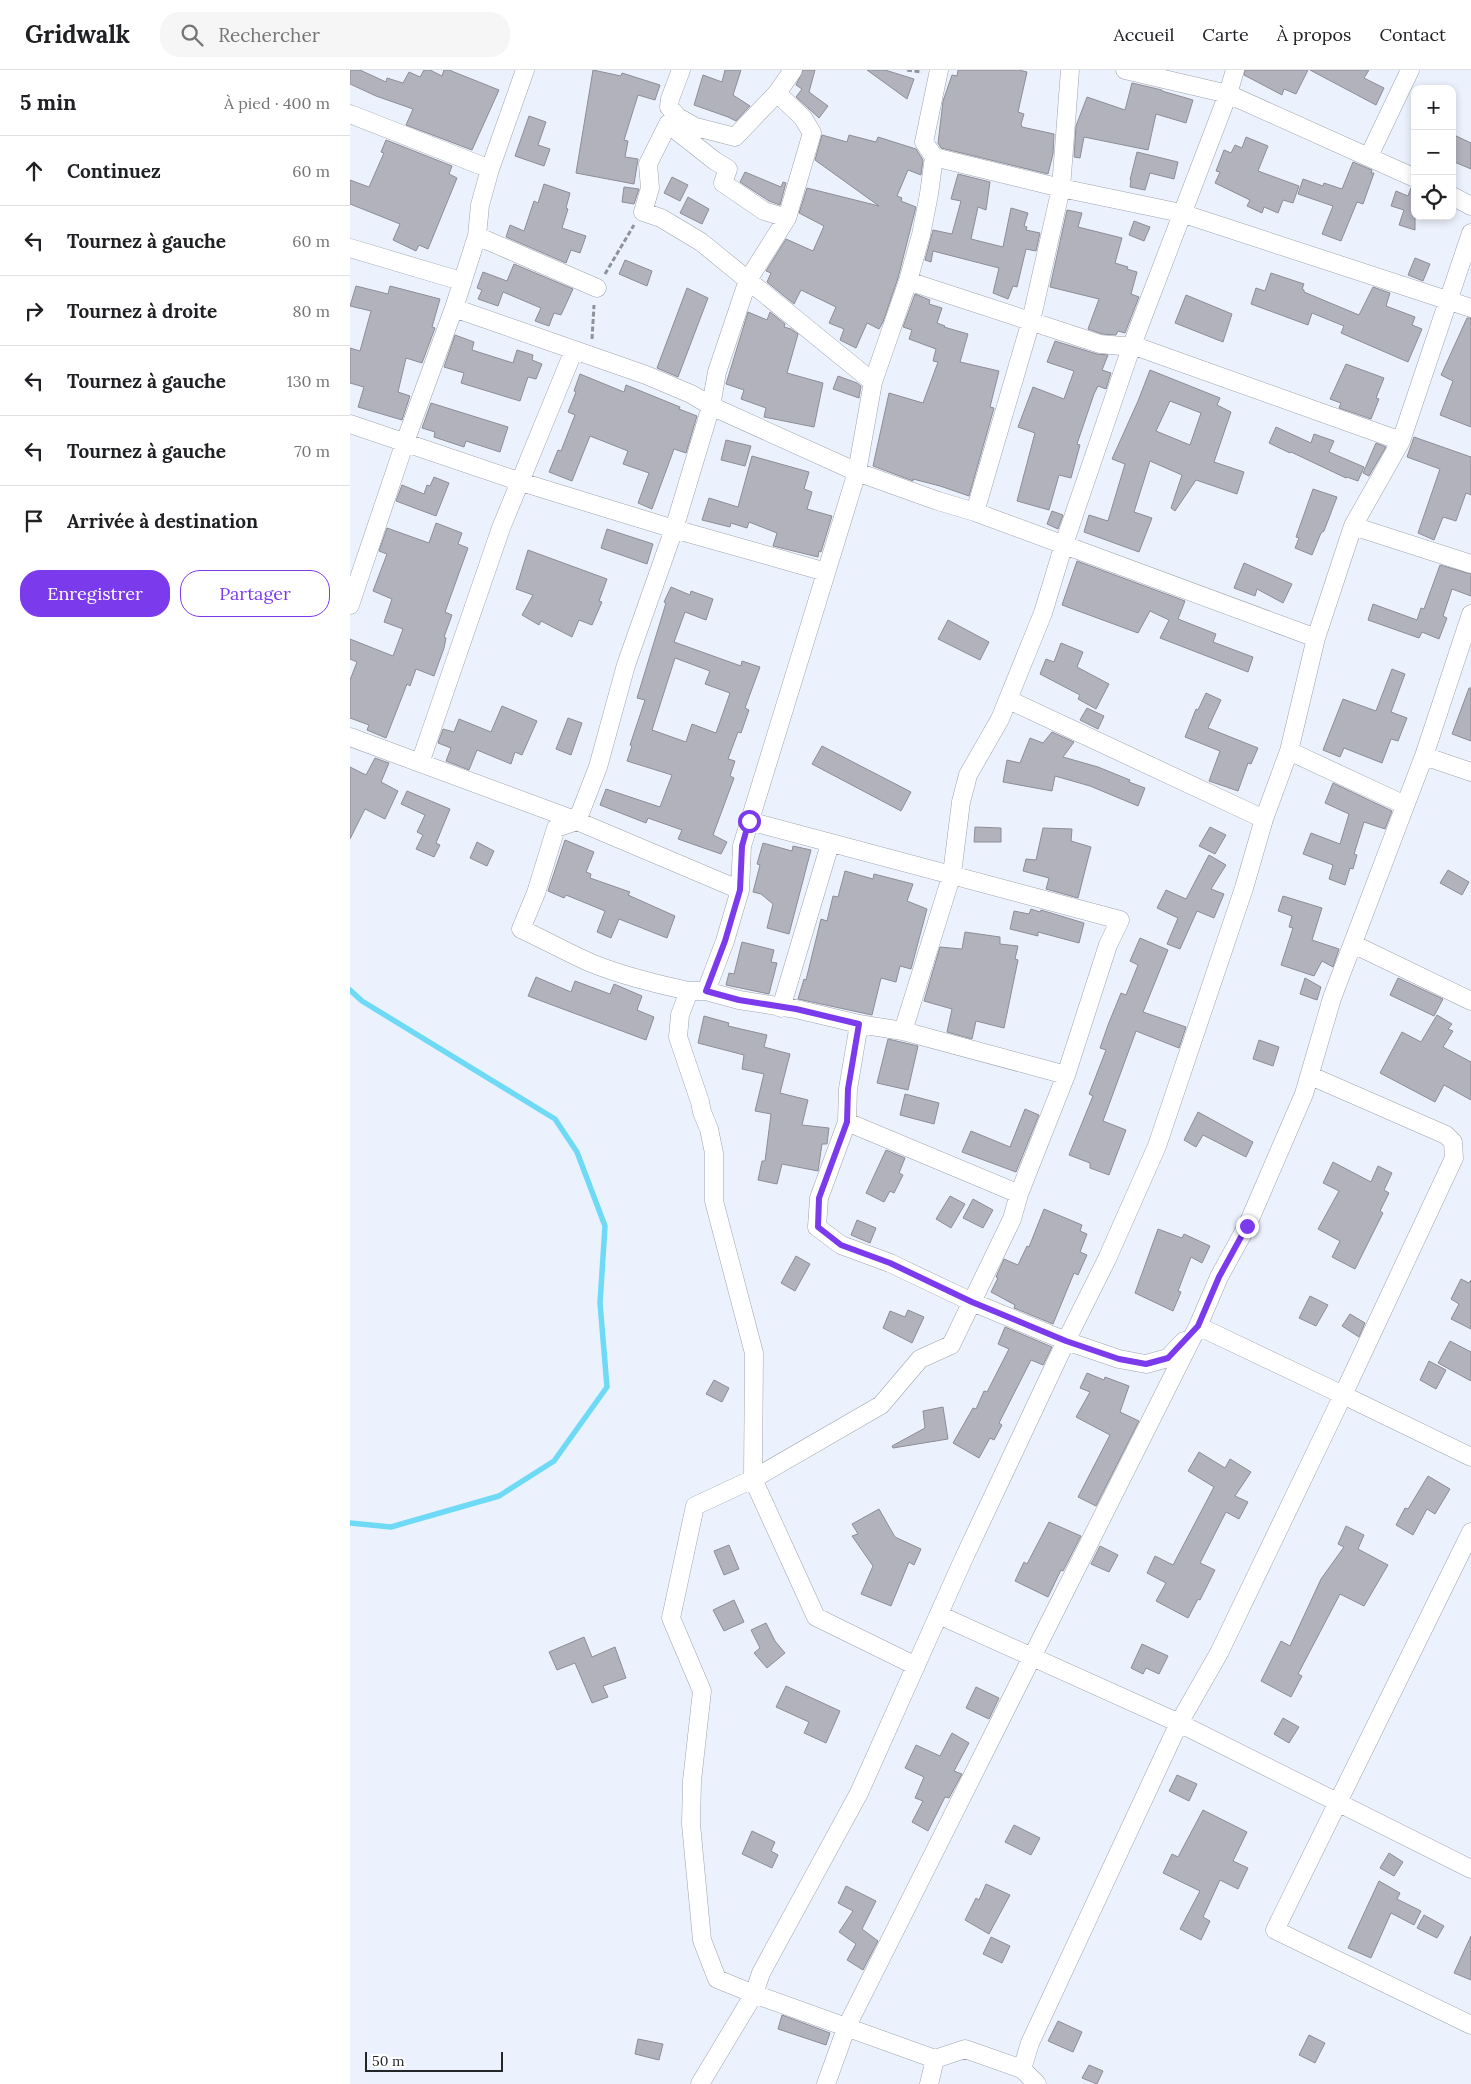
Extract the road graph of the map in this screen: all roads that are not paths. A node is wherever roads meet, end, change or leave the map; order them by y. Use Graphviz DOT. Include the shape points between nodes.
graph roads {
  1 [pos="526,70"];
  2 [pos="681,70"];
  3 [pos="793,70"];
  4 [pos="938,70"];
  5 [pos="1070,70"];
  6 [pos="1125,70"];
  7 [pos="1235,70"];
  8 [pos="1410,70"];
  9 [pos="777,93"];
  10 [pos="1228,94"];
  11 [pos="350,114"];
  12 [pos="668,124"];
  13 [pos="696,127"];
  14 [pos="1369,156"];
  15 [pos="934,157"];
  16 [pos="490,169"];
  17 [pos="1411,176"];
  18 [pos="1062,188"];
  19 [pos="1456,198"];
  20 [pos="1471,206"];
  21 [pos="1181,214"];
  22 [pos="787,218"];
  23 [pos="1471,233"];
  24 [pos="476,236"];
  25 [pos="350,248"];
  26 [pos="748,280"];
  27 [pos="462,281"];
  28 [pos="908,281"];
  29 [pos="597,288"];
  30 [pos="1450,300"];
  31 [pos="454,308"];
  32 [pos="1471,308"];
  33 [pos="1031,321"];
  34 [pos="1132,345"];
  35 [pos="574,350"];
  36 [pos="873,382"];
  37 [pos="711,406"];
  38 [pos="350,424"];
  39 [pos="1401,441"];
  40 [pos="405,442"];
  41 [pos="857,472"];
  42 [pos="521,482"];
  43 [pos="975,512"];
  44 [pos="1353,526"];
  45 [pos="674,529"];
  46 [pos="1064,544"];
  47 [pos="1471,564"];
  48 [pos="826,572"];
  49 [pos="350,604"];
  50 [pos="1471,614"];
  51 [pos="1316,638"];
  52 [pos="1009,700"];
  53 [pos="350,737"];
  54 [pos="1289,751"];
  55 [pos="1424,756"];
  56 [pos="420,763"];
  57 [pos="1471,772"];
  58 [pos="1405,806"];
  59 [pos="1264,819"];
  60 [pos="577,821"];
  61 [pos="749,821"];
  62 [pos="830,844"];
  63 [pos="952,874"];
  64 [pos="740,890"];
  65 [pos="1353,944"];
  66 [pos="697,991"];
  67 [pos="1471,1001"];
  68 [pos="781,1008"];
  69 [pos="859,1024"];
  70 [pos="903,1031"];
  71 [pos="1066,1075"];
  72 [pos="1311,1076"];
  73 [pos="847,1122"];
  74 [pos="1019,1194"];
  75 [pos="972,1302"];
  76 [pos="1198,1326"];
  77 [pos="1066,1341"];
  78 [pos="1344,1395"];
  79 [pos="1471,1457"];
  80 [pos="752,1479"];
  81 [pos="1471,1532"];
  82 [pos="938,1615"];
  83 [pos="1032,1656"];
  84 [pos="916,1666"];
  85 [pos="1179,1723"];
  86 [pos="1338,1804"];
  87 [pos="1471,1869"];
  88 [pos="754,1994"];
  89 [pos="1471,2025"];
  90 [pos="847,2026"];
  91 [pos="935,2059"];
  92 [pos="1022,2069"];
  93 [pos="700,2084"];
  94 [pos="826,2084"];
  95 [pos="929,2084"];
  96 [pos="1037,2084"];
  1 -- 16 [label="street"];
  2 -- 13 [label="street" via="669,107 678,117"];
  3 -- 9 [label="street"];
  4 -- 15 [label="street" via="924,142"];
  5 -- 18 [label="street"];
  6 -- 10 [label="street"];
  7 -- 10 [label="street"];
  8 -- 14 [label="street"];
  9 -- 13 [label="street" via="735,137"];
  9 -- 22 [label="street" via="803,118 812,133"];
  10 -- 14 [label="street"];
  10 -- 21 [label="street"];
  11 -- 16 [label="street"];
  12 -- 13 [label="street"];
  12 -- 22 [label="street" via="728,169 723,184 764,211"];
  12 -- 26 [label="street" via="648,164 650,188 643,212 661,218 701,242"];
  14 -- 17 [label="street"];
  15 -- 18 [label="street"];
  15 -- 28 [label="street" via="921,235"];
  16 -- 24 [label="street"];
  18 -- 21 [label="street"];
  18 -- 33 [label="street"];
  19 -- 20 [label="street"];
  21 -- 30 [label="street"];
  21 -- 34 [label="street"];
  22 -- 26 [label="street"];
  23 -- 30 [label="street"];
  24 -- 27 [label="street"];
  24 -- 29 [label="street"];
  25 -- 27 [label="street"];
  26 -- 36 [label="street"];
  26 -- 37 [label="street" via="717,372"];
  27 -- 31 [label="street"];
  28 -- 33 [label="street"];
  28 -- 36 [label="street"];
  30 -- 32 [label="street"];
  30 -- 39 [label="street"];
  31 -- 35 [label="street"];
  31 -- 40 [label="street"];
  33 -- 34 [label="street" via="1100,344"];
  33 -- 43 [label="street"];
  34 -- 39 [label="street"];
  34 -- 46 [label="street"];
  35 -- 37 [label="street" via="646,375"];
  35 -- 42 [label="street"];
  36 -- 41 [label="street"];
  37 -- 41 [label="street"];
  37 -- 45 [label="street"];
  38 -- 40 [label="street"];
  39 -- 44 [label="street"];
  40 -- 42 [label="street"];
  40 -- 49 [label="street"];
  41 -- 43 [label="street"];
  41 -- 48 [label="street"];
  42 -- 45 [label="street"];
  42 -- 56 [label="street" via="501,528"];
  43 -- 46 [label="street"];
  44 -- 47 [label="street"];
  44 -- 51 [label="street"];
  45 -- 48 [label="street"];
  45 -- 60 [label="street" via="626,665 598,767"];
  46 -- 51 [label="street"];
  46 -- 52 [label="street" via="1043,613"];
  48 -- 61 [label="street"];
  50 -- 55 [label="street"];
  51 -- 54 [label="street"];
  52 -- 59 [label="street"];
  52 -- 63 [label="street" via="968,775 961,802"];
  53 -- 56 [label="street"];
  54 -- 58 [label="street"];
  54 -- 59 [label="street"];
  55 -- 57 [label="street"];
  55 -- 58 [label="street"];
  56 -- 60 [label="street"];
  58 -- 65 [label="street"];
  59 -- 77 [label="street" via="1157,1146"];
  60 -- 64 [label="street"];
  60 -- 66 [label="street" via="556,828 521,929 608,969 649,982"];
  61 -- 62 [label="street"];
  61 -- 64 [label="street" via="742,846"];
  62 -- 63 [label="street"];
  62 -- 68 [label="street"];
  63 -- 70 [label="street"];
  63 -- 71 [label="street" via="1120,920 1108,946"];
  64 -- 66 [label="street" via="725,941"];
  65 -- 67 [label="street"];
  65 -- 72 [label="street" via="1332,998"];
  66 -- 68 [label="street"];
  66 -- 80 [label="street" via="680,1015 678,1037 709,1129 714,1153 714,1200 754,1353"];
  68 -- 69 [label="street"];
  69 -- 70 [label="street"];
  69 -- 73 [label="street" via="848,1089"];
  70 -- 71 [label="street"];
  71 -- 74 [label="street"];
  72 -- 76 [label="street" via="1247,1226 1219,1277"];
  72 -- 78 [label="street" via="1446,1135 1453,1142 1454,1150 1454,1158"];
  73 -- 74 [label="street"];
  73 -- 75 [label="street" via="819,1198 818,1227 841,1245 890,1263"];
  74 -- 75 [label="street" via="1012,1219"];
  75 -- 77 [label="street"];
  75 -- 80 [label="street" via="952,1345 920,1359 882,1405"];
  76 -- 77 [label="street" via="1168,1358 1146,1364 1119,1359"];
  76 -- 78 [label="street"];
  76 -- 83 [label="street"];
  77 -- 82 [label="street"];
  78 -- 79 [label="street"];
  78 -- 85 [label="street" via="1219,1653"];
  80 -- 84 [label="street" via="816,1617"];
  80 -- 88 [label="street" via="695,1506 671,1618 702,1691 692,1781 691,1824 702,1940 717,1978"];
  81 -- 86 [label="street"];
  82 -- 83 [label="street"];
  82 -- 84 [label="street"];
  83 -- 85 [label="street"];
  83 -- 90 [label="street"];
  84 -- 88 [label="street" via="859,1793 761,1973"];
  85 -- 86 [label="street"];
  85 -- 92 [label="street" via="1030,2043"];
  86 -- 87 [label="street"];
  86 -- 89 [label="street" via="1275,1930"];
  88 -- 90 [label="street"];
  88 -- 93 [label="street"];
  90 -- 91 [label="street"];
  90 -- 94 [label="street"];
  91 -- 92 [label="street" via="965,2049"];
  91 -- 95 [label="street"];
  92 -- 96 [label="street"];
}
